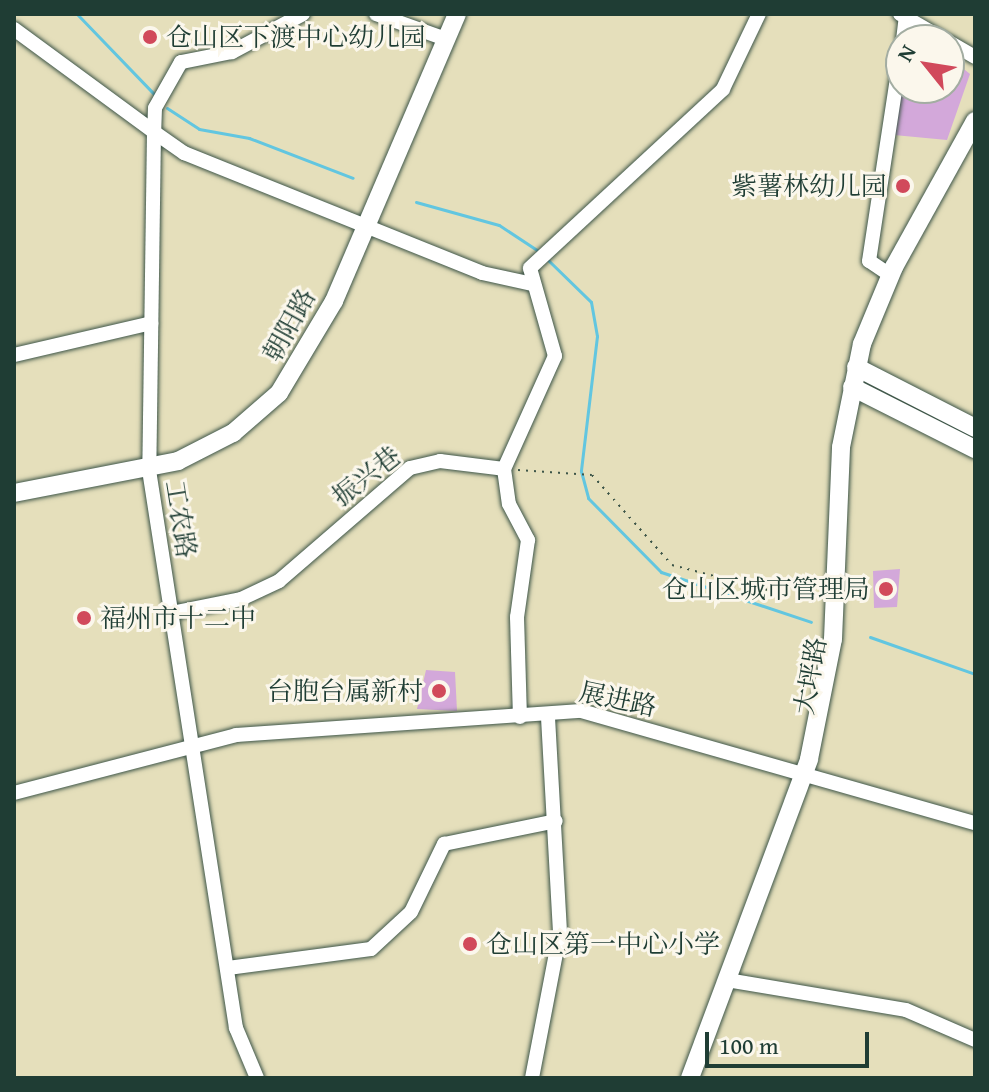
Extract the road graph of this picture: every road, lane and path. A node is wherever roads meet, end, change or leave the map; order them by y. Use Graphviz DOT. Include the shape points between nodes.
graph roads {
  1 [pos="303,14"];
  2 [pos="376,14"];
  3 [pos="457,14"];
  4 [pos="759,14"];
  5 [pos="14,29"];
  6 [pos="446,39"];
  7 [pos="893,104"];
  8 [pos="975,121"];
  9 [pos="154,132"];
  10 [pos="975,145"];
  11 [pos="368,222"];
  12 [pos="890,275"];
  13 [pos="532,284"];
  14 [pos="151,323"];
  15 [pos="14,355"];
  16 [pos="861,369"];
  17 [pos="856,388"];
  18 [pos="975,428"];
  19 [pos="975,449"];
  20 [pos="504,469"];
  21 [pos="149,470"];
  22 [pos="14,493"];
  23 [pos="814,602"];
  24 [pos="171,613"];
  25 [pos="548,714"];
  26 [pos="520,717"];
  27 [pos="192,743"];
  28 [pos="810,772"];
  29 [pos="14,793"];
  30 [pos="556,821"];
  31 [pos="975,823"];
  32 [pos="228,968"];
  33 [pos="733,981"];
  34 [pos="975,1040"];
  35 [pos="257,1078"];
  36 [pos="532,1078"];
  37 [pos="690,1078"];
  38 [pos="703,1078"];
  1 -- 9 [label="street, 工农路" via="232,52 181,62 169,93 155,108"];
  2 -- 6 [label="street"];
  3 -- 6 [label="main road, 朝阳路"];
  4 -- 13 [label="street" via="723,89 535,262"];
  5 -- 9 [label="street"];
  6 -- 11 [label="main road, 朝阳路"];
  7 -- 12 [label="street" via="869,261"];
  8 -- 12 [label="main road"];
  9 -- 11 [label="street" via="184,153"];
  9 -- 14 [label="street, 工农路"];
  10 -- 16 [label="main road, 大坪路" via="894,290"];
  11 -- 13 [label="street" via="482,273"];
  11 -- 21 [label="main road, 朝阳路" via="317,336 279,393 221,440"];
  12 -- 16 [label="main road"];
  13 -- 20 [label="street" via="555,356"];
  14 -- 15 [label="street"];
  14 -- 21 [label="street, 工农路"];
  16 -- 17 [label="main road, 大坪路"];
  16 -- 18 [label="main road"];
  17 -- 19 [label="main road"];
  17 -- 28 [label="main road, 大坪路" via="842,608"];
  20 -- 23 [label="path" via="589,475 672,565"];
  20 -- 24 [label="street, 振兴巷" via="440,461 410,468 279,581 241,599"];
  20 -- 26 [label="street" via="509,504 528,540 516,639"];
  21 -- 22 [label="main road, 朝阳路"];
  21 -- 24 [label="street, 工农路"];
  24 -- 27 [label="street, 工农路"];
  25 -- 26 [label="street, 展进路"];
  25 -- 28 [label="street, 展进路" via="591,713"];
  25 -- 30 [label="street"];
  26 -- 27 [label="street, 展进路"];
  27 -- 29 [label="street, 展进路"];
  27 -- 32 [label="street, 工农路"];
  28 -- 31 [label="street, 展进路"];
  28 -- 33 [label="main road, 大坪路"];
  30 -- 32 [label="street" via="444,844 411,912 371,949"];
  30 -- 36 [label="street" via="559,943"];
  32 -- 35 [label="street, 工农路" via="239,1039"];
  33 -- 34 [label="street" via="906,1010"];
  33 -- 37 [label="main road"];
  33 -- 38 [label="main road"];
}
